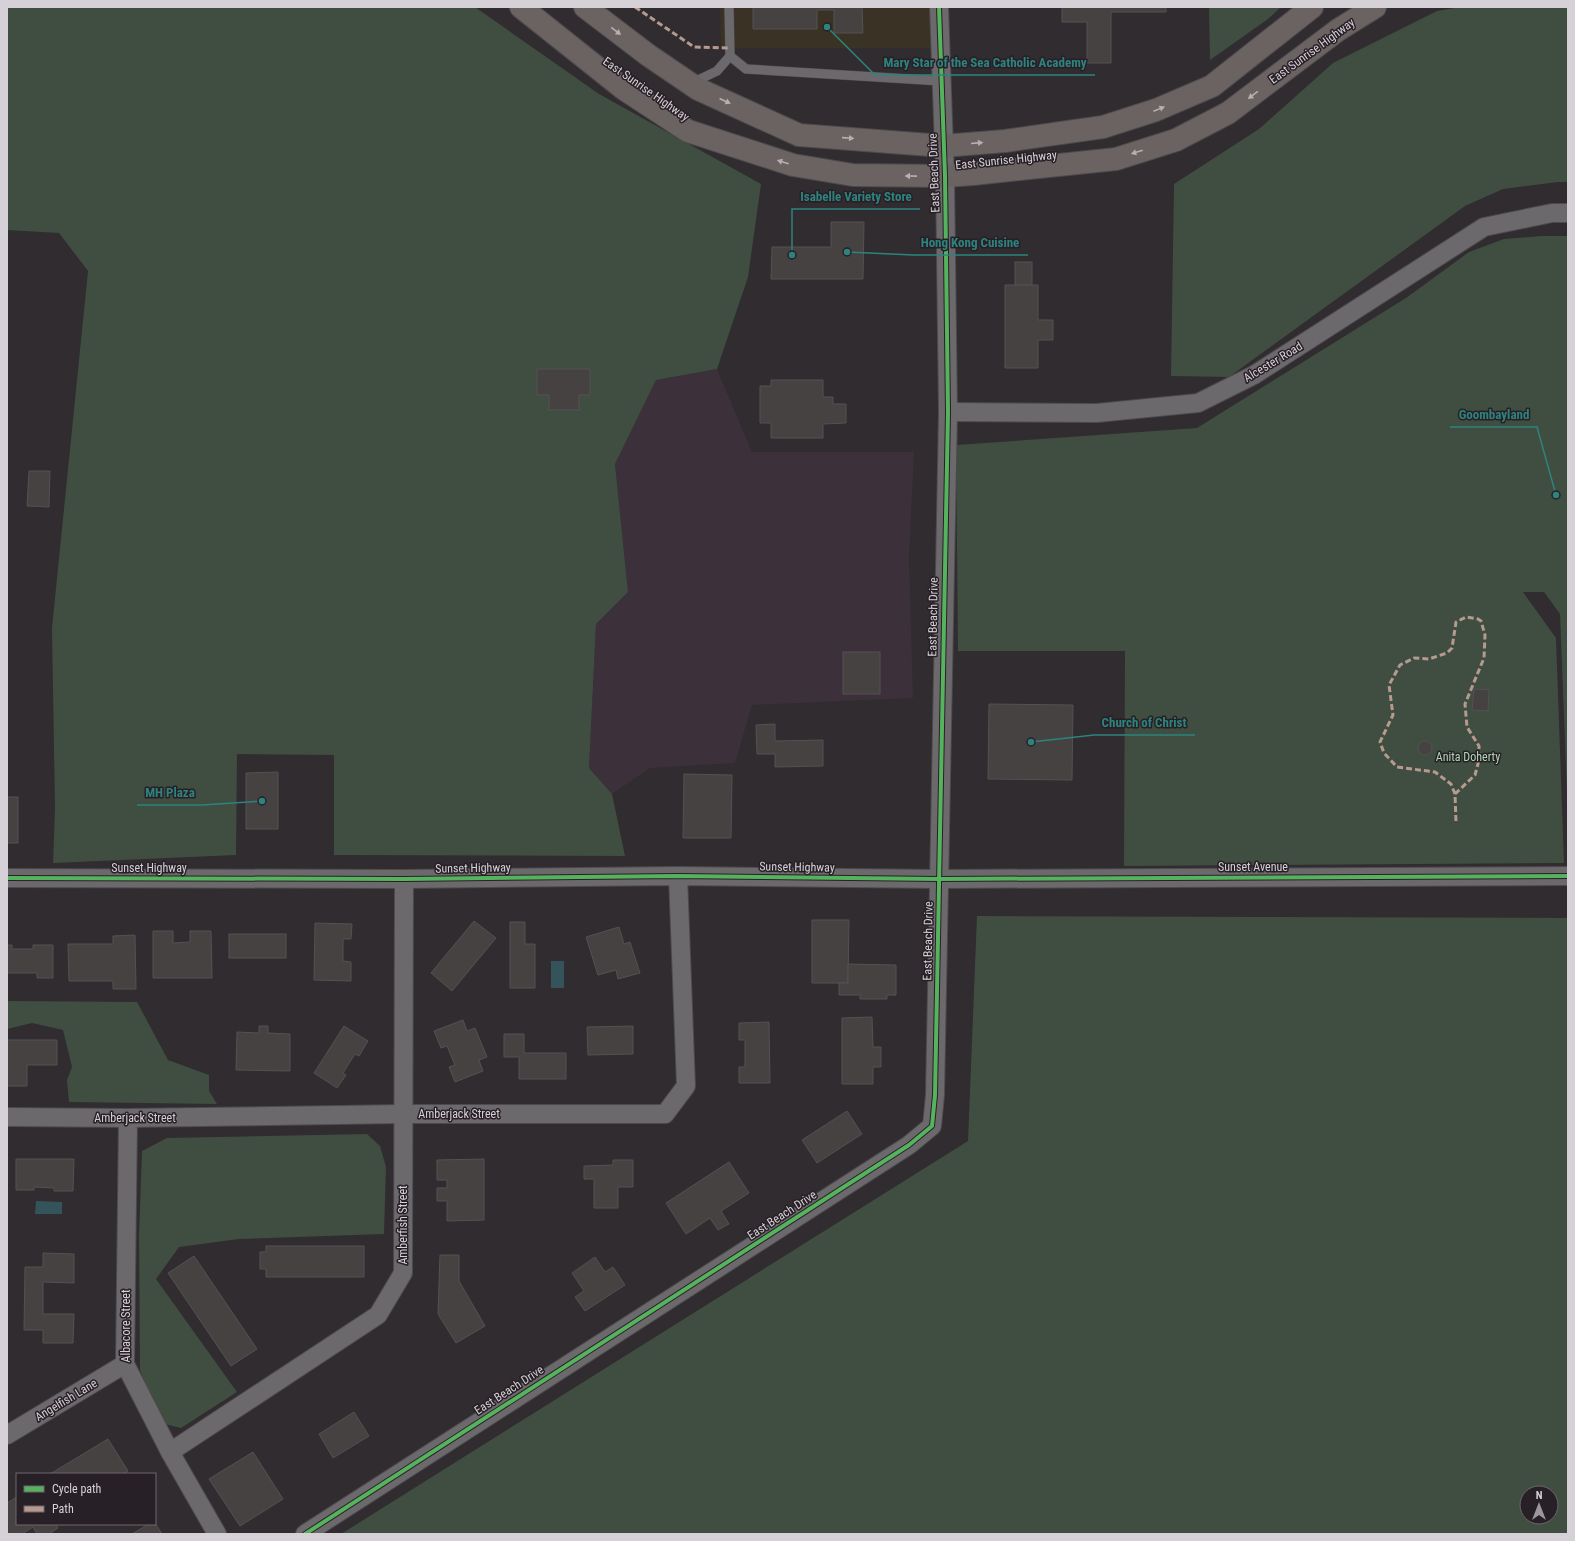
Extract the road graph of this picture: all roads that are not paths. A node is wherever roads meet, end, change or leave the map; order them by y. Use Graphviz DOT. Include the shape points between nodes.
graph roads {
  1 [pos="521,7"];
  2 [pos="585,7"];
  3 [pos="729,7"];
  4 [pos="939,7"];
  5 [pos="1312,7"];
  6 [pos="1376,7"];
  7 [pos="730,56"];
  8 [pos="941,81"];
  9 [pos="690,83"];
  10 [pos="943,146"];
  11 [pos="945,176"];
  12 [pos="1568,213"];
  13 [pos="948,412"];
  14 [pos="678,876"];
  15 [pos="1568,876"];
  16 [pos="7,878"];
  17 [pos="404,879"];
  18 [pos="939,879"];
  19 [pos="403,1114"];
  20 [pos="7,1117"];
  21 [pos="128,1118"];
  22 [pos="125,1364"];
  23 [pos="7,1435"];
  24 [pos="170,1452"];
  25 [pos="217,1534"];
  26 [pos="305,1534"];
  11 -- 1 [label="main road, East Sunrise Highway, one-way" via="853,175 793,165 688,131 624,89"];
  2 -- 9 [label="main road, East Sunrise Highway, one-way"];
  3 -- 7 [label="lane"];
  4 -- 8 [label="street, East Beach Drive"];
  10 -- 5 [label="main road, East Sunrise Highway, one-way" via="1005,141 1103,127 1156,110 1212,86"];
  6 -- 11 [label="main road, East Sunrise Highway, one-way" via="1338,30 1228,113 1176,140 1116,159"];
  7 -- 8 [label="lane" via="746,69"];
  7 -- 9 [label="lane" via="717,71"];
  8 -- 10 [label="street, East Beach Drive"];
  9 -- 10 [label="main road, East Sunrise Highway, one-way" via="799,135"];
  10 -- 11 [label="street, East Beach Drive"];
  11 -- 13 [label="street, East Beach Drive"];
  12 -- 13 [label="street, Alcester Road" via="1552,213 1484,227 1254,375 1198,403 1097,413"];
  13 -- 18 [label="street, East Beach Drive"];
  14 -- 17 [label="street, Sunset Highway"];
  14 -- 18 [label="street, Sunset Highway"];
  14 -- 19 [label="street, Amberjack Street" via="686,1086 665,1114"];
  15 -- 18 [label="street, Sunset Avenue"];
  16 -- 17 [label="street, Sunset Highway"];
  17 -- 19 [label="street, Amberfish Street"];
  18 -- 26 [label="street, East Beach Drive" via="935,1095 932,1126 910,1145"];
  19 -- 21 [label="street, Amberjack Street"];
  19 -- 24 [label="street, Amberfish Street" via="403,1273 378,1315"];
  20 -- 21 [label="street, Amberjack Street"];
  21 -- 22 [label="street, Albacore Street"];
  22 -- 23 [label="street, Angelfish Lane"];
  22 -- 24 [label="street, Albacore Street"];
  24 -- 25 [label="street, Albacore Street"];
}
